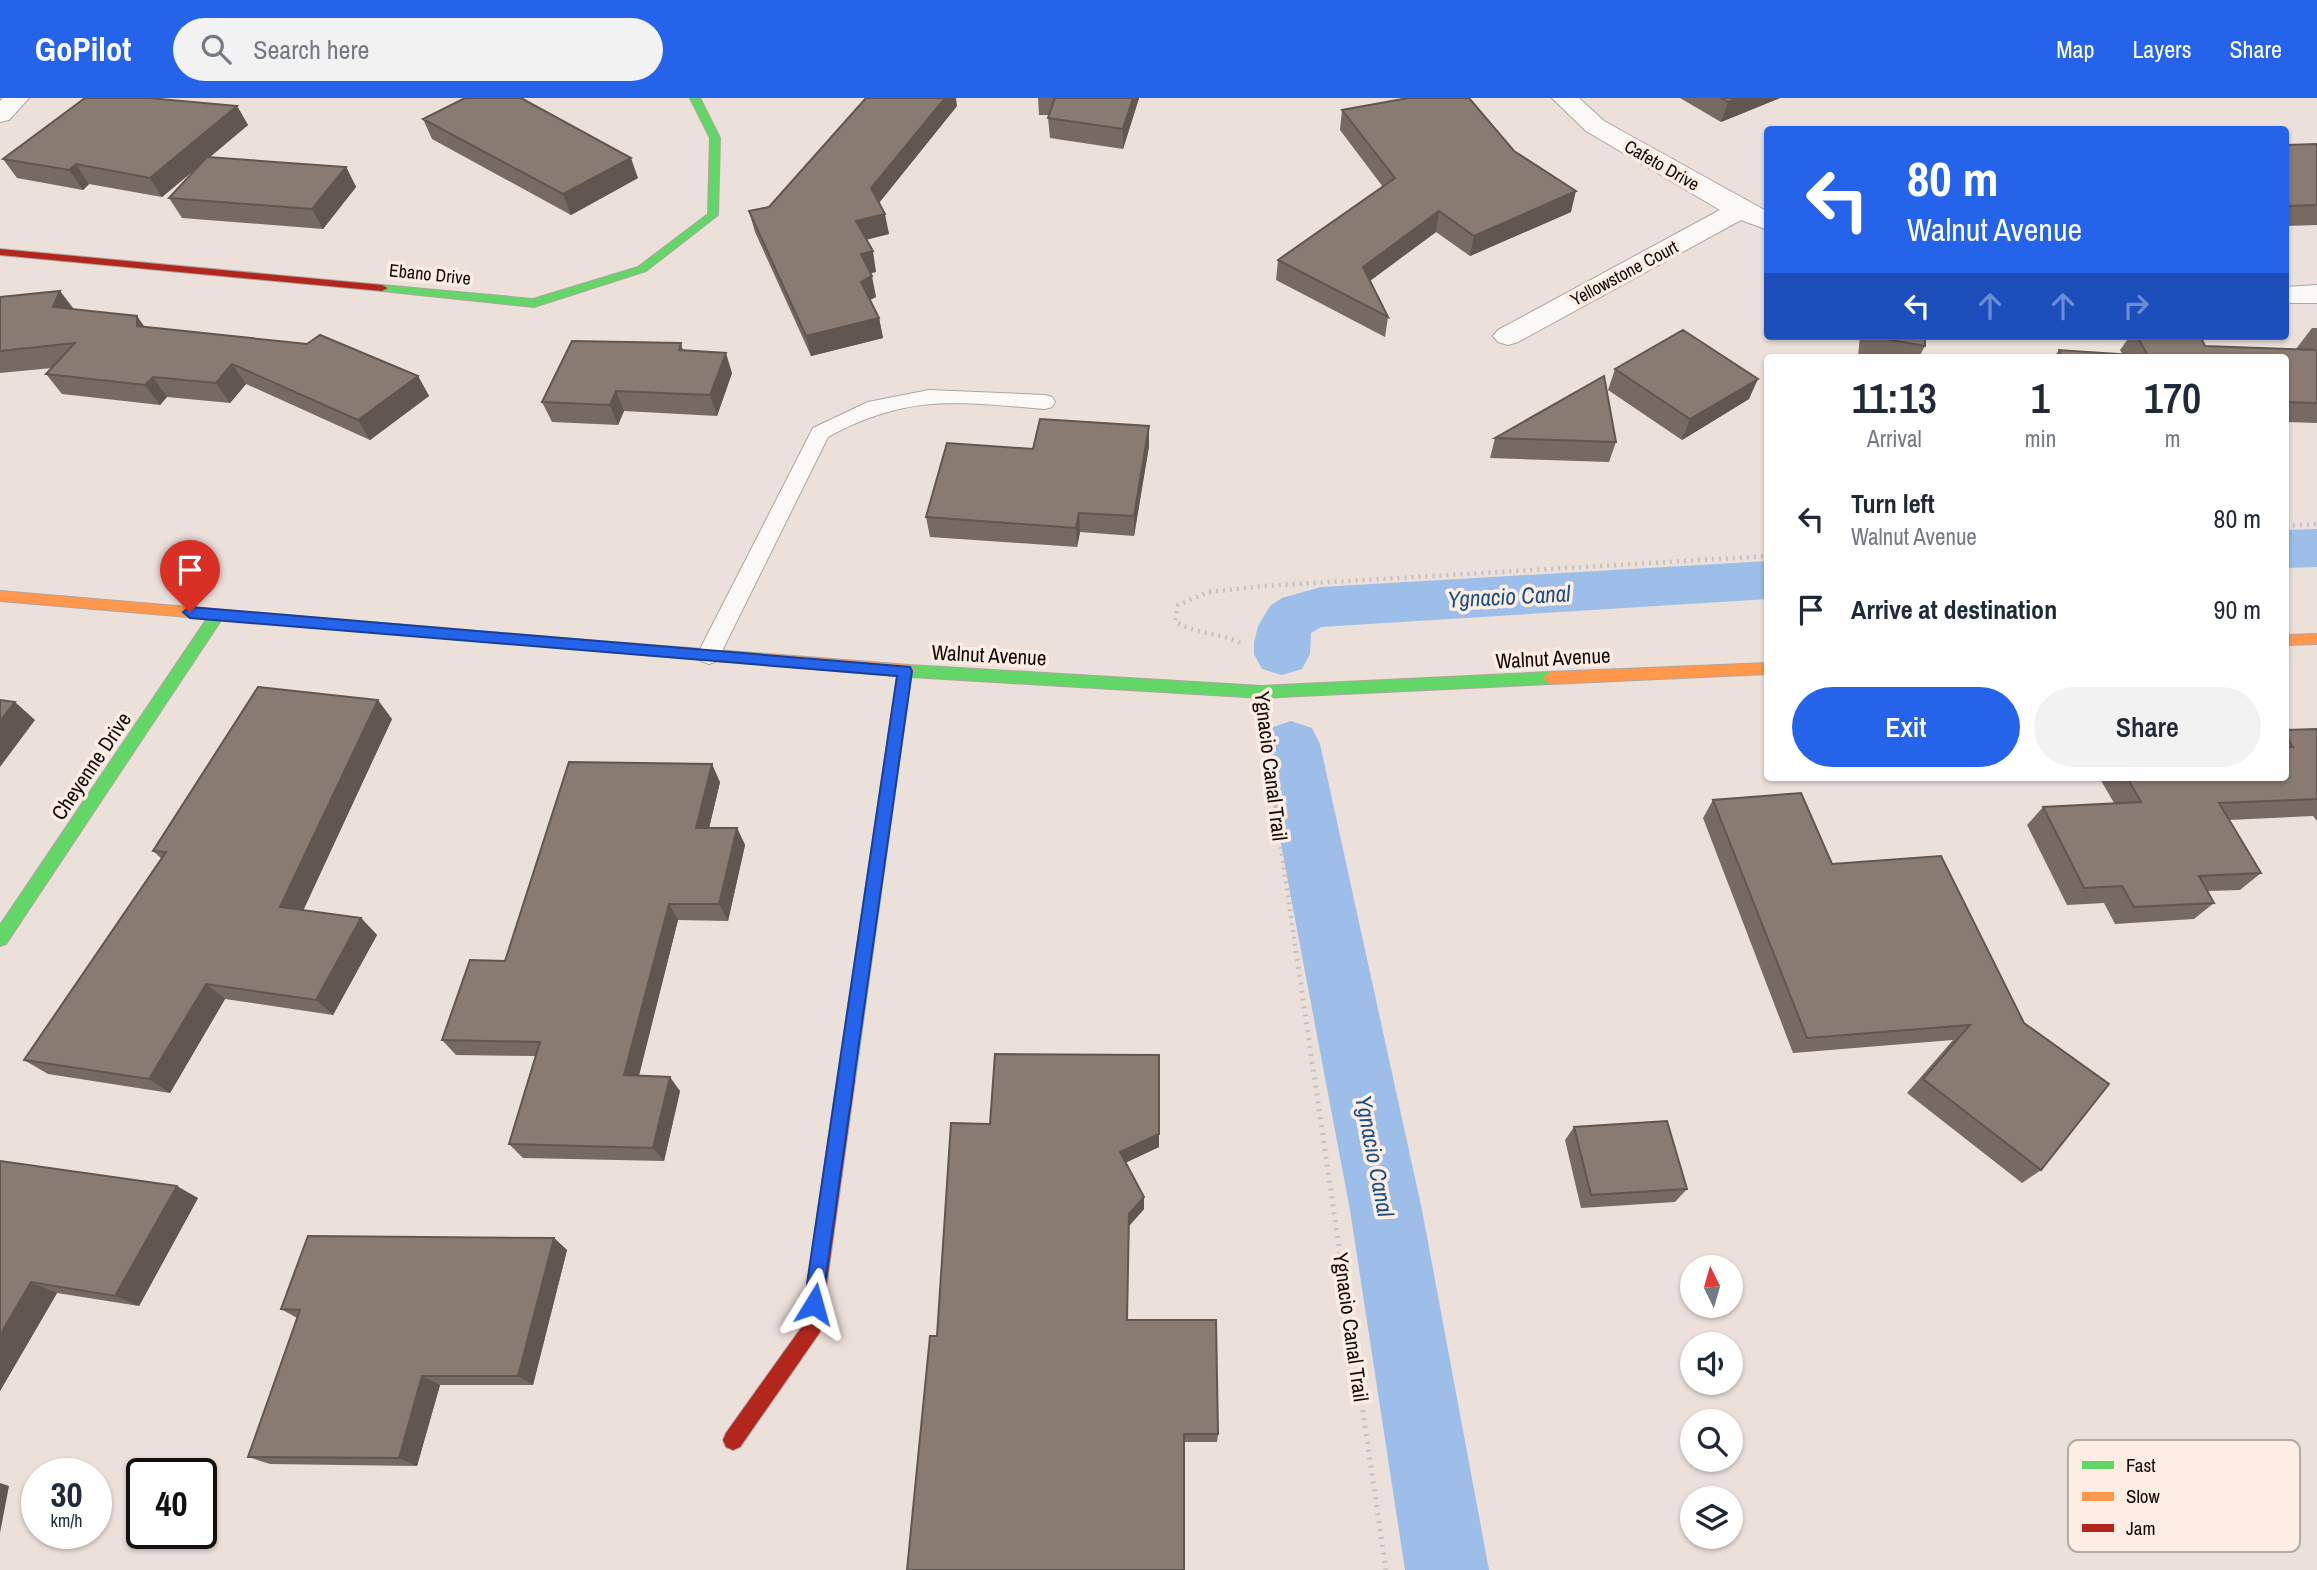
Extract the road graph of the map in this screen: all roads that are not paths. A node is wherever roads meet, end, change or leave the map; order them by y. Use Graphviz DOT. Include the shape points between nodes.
graph roads {
  1 [pos="16,98"];
  2 [pos="695,98"];
  3 [pos="1564,98"];
  4 [pos="0,115"];
  5 [pos="1740,210"];
  6 [pos="1764,220"];
  7 [pos="0,252"];
  8 [pos="2317,294"];
  9 [pos="2289,295"];
  10 [pos="1508,335"];
  11 [pos="1045,402"];
  12 [pos="0,596"];
  13 [pos="217,615"];
  14 [pos="2317,639"];
  15 [pos="2289,640"];
  16 [pos="709,655"];
  17 [pos="1764,668"];
  18 [pos="905,671"];
  19 [pos="0,939"];
  20 [pos="733,1440"];
  1 -- 4 [label="street"];
  2 -- 7 [label="street, Ebano Drive" via="715,138 713,215 642,269 534,303"];
  3 -- 5 [label="street, Cafeto Drive" via="1595,126"];
  5 -- 6 [label="street, Cafeto Drive"];
  5 -- 10 [label="street, Yellowstone Court"];
  8 -- 9 [label="street"];
  11 -- 16 [label="lane" via="930,395 848,415 820,433"];
  12 -- 13 [label="street, Walnut Avenue"];
  13 -- 16 [label="street, Walnut Avenue"];
  13 -- 19 [label="street, Cheyenne Drive"];
  14 -- 15 [label="street"];
  16 -- 18 [label="street, Walnut Avenue"];
  17 -- 18 [label="street, Walnut Avenue" via="1262,692"];
  18 -- 20 [label="street" via="810,1332"];
}
